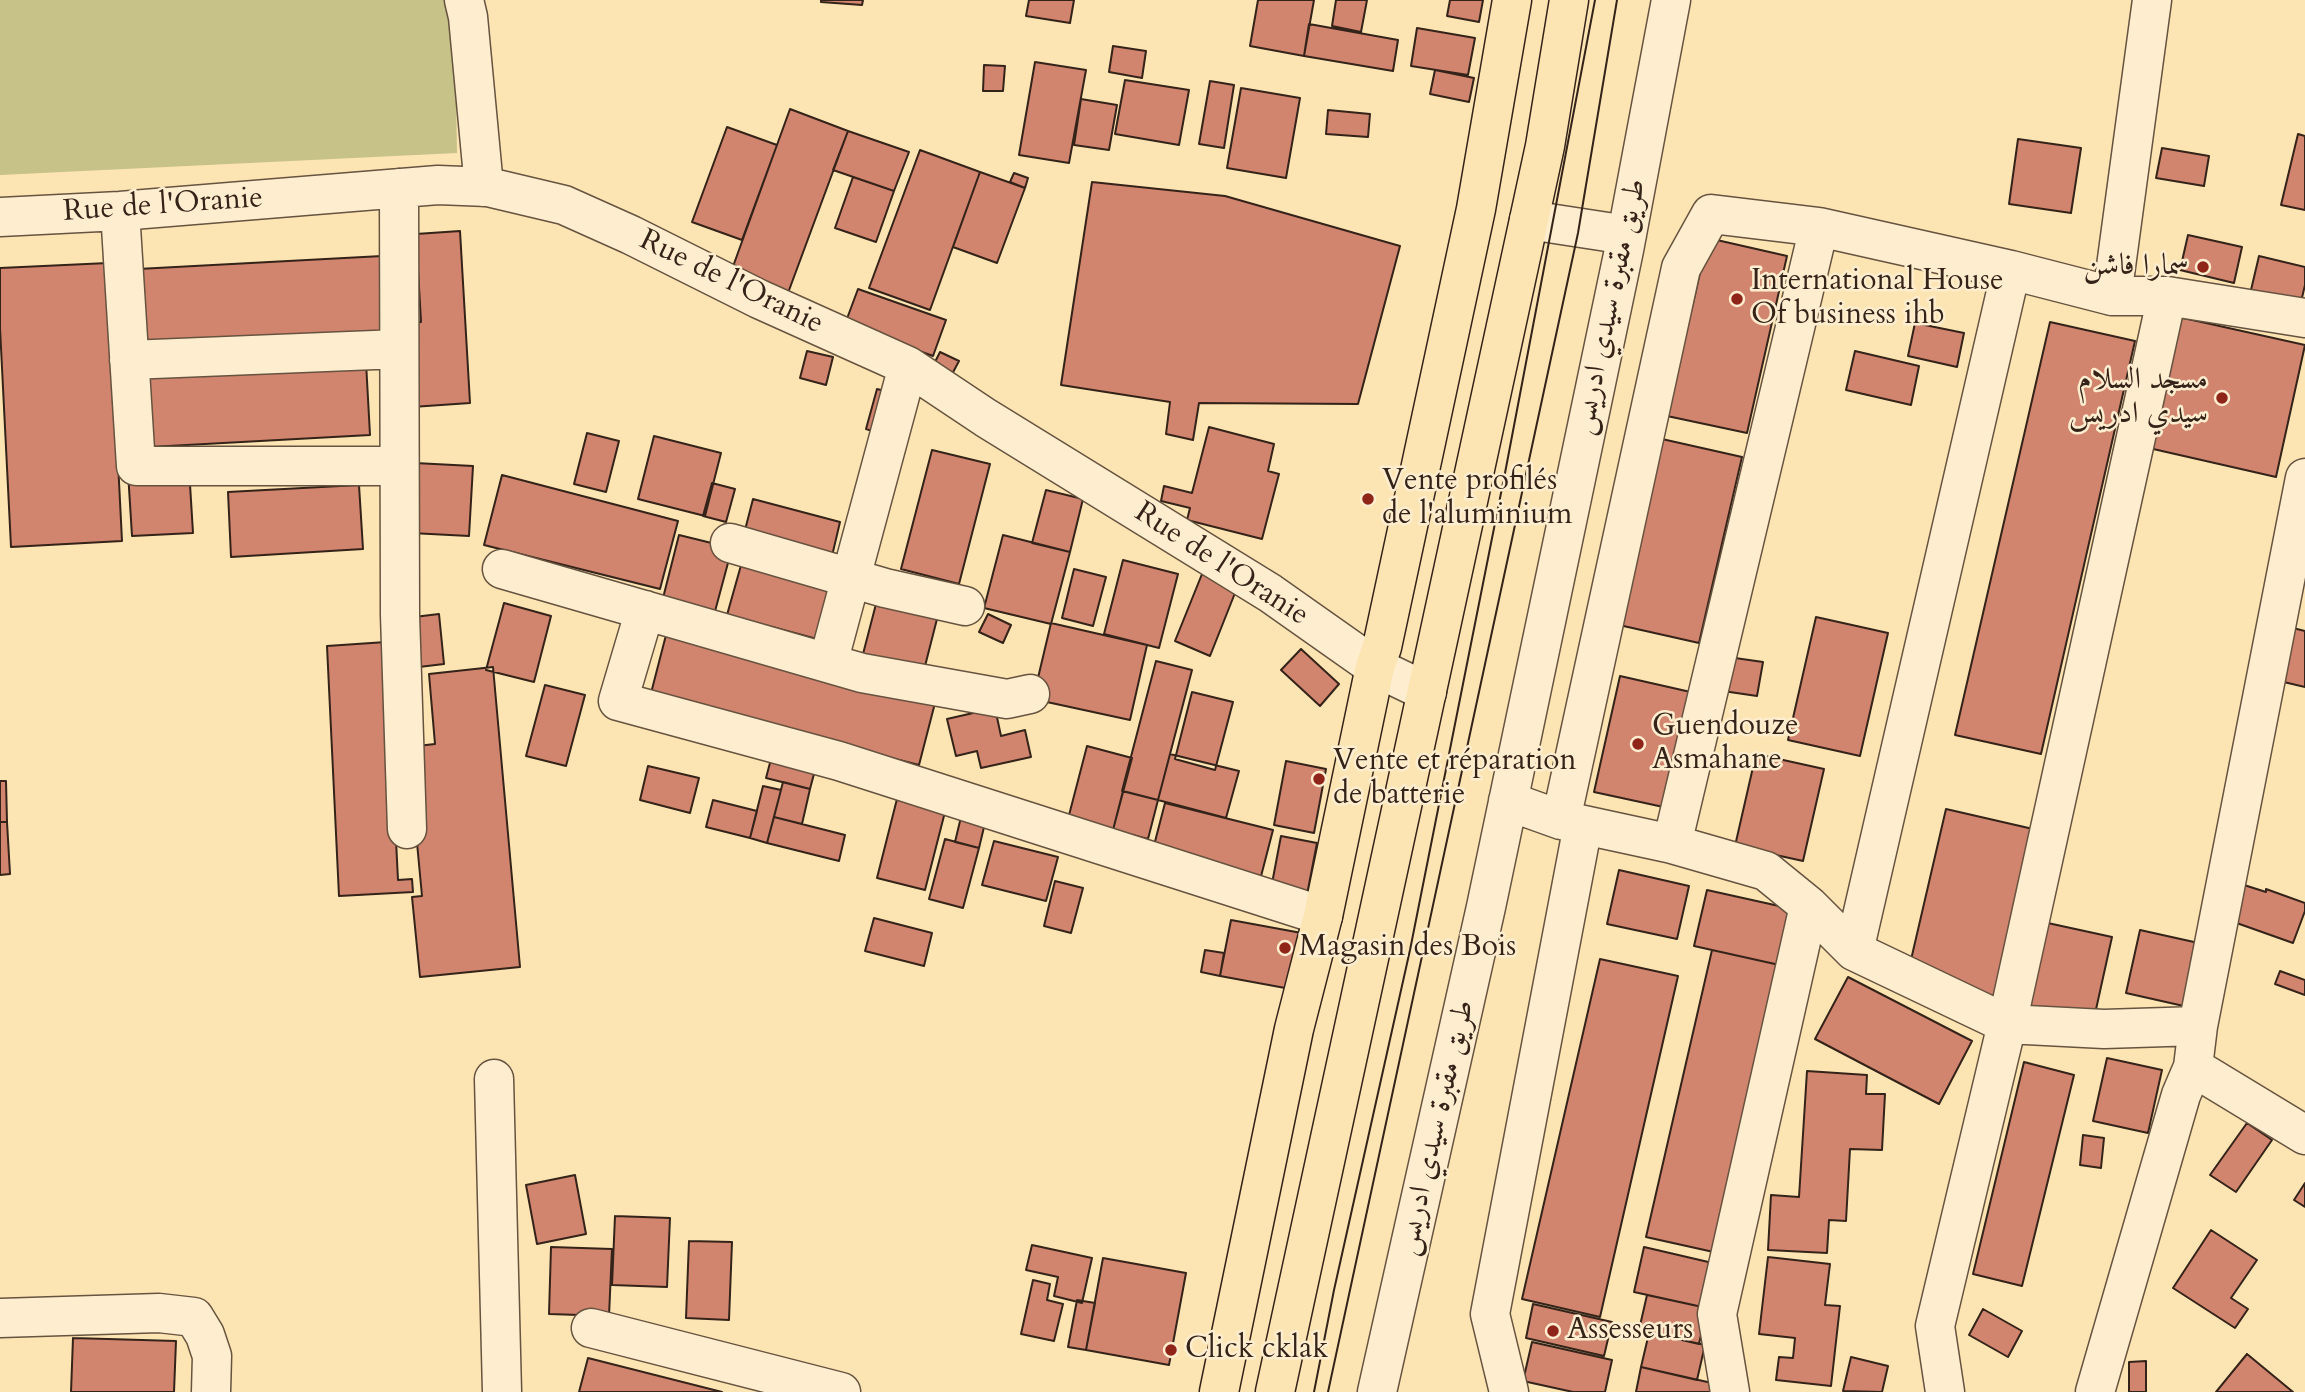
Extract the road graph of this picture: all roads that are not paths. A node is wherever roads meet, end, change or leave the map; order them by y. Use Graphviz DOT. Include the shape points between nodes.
graph roads {
  1 [pos="464,0"];
  2 [pos="1512,0"];
  3 [pos="1569,0"];
  4 [pos="1671,0"];
  5 [pos="2152,0"];
  6 [pos="484,187"];
  7 [pos="399,188"];
  8 [pos="120,211"];
  9 [pos="0,217"];
  10 [pos="1529,220"];
  11 [pos="1819,227"];
  12 [pos="1626,243"];
  13 [pos="1681,268"];
  14 [pos="2011,270"];
  15 [pos="2112,296"];
  16 [pos="2167,296"];
  17 [pos="2305,318"];
  18 [pos="399,349"];
  19 [pos="129,360"];
  20 [pos="908,366"];
  21 [pos="399,466"];
  22 [pos="2305,478"];
  23 [pos="730,543"];
  24 [pos="502,569"];
  25 [pos="853,576"];
  26 [pos="965,606"];
  27 [pos="645,610"];
  28 [pos="828,663"];
  29 [pos="1375,667"];
  30 [pos="1427,692"];
  31 [pos="1030,694"];
  32 [pos="1508,802"];
  33 [pos="1572,822"];
  34 [pos="407,829"];
  35 [pos="1672,844"];
  36 [pos="1809,906"];
  37 [pos="1323,916"];
  38 [pos="1854,950"];
  39 [pos="2007,1024"];
  40 [pos="2198,1026"];
  41 [pos="2193,1067"];
  42 [pos="494,1079"];
  43 [pos="2305,1135"];
  44 [pos="0,1318"];
  45 [pos="591,1328"];
  46 [pos="211,1392"];
  47 [pos="502,1392"];
  48 [pos="841,1392"];
  49 [pos="1219,1392"];
  50 [pos="1275,1392"];
  51 [pos="1377,1392"];
  52 [pos="1509,1392"];
  53 [pos="1730,1392"];
  54 [pos="1945,1392"];
  55 [pos="2095,1392"];
  1 -- 6 [label="street"];
  2 -- 29 [label="main road" via="1476,209"];
  3 -- 10 [label="main road"];
  4 -- 12 [label="street, طريق مقبرة سيدي ادريس"];
  5 -- 15 [label="street"];
  6 -- 7 [label="street, Rue de l'Oranie"];
  6 -- 20 [label="street, Rue de l'Oranie" via="564,205"];
  7 -- 8 [label="street, Rue de l'Oranie"];
  7 -- 18 [label="street"];
  8 -- 9 [label="street, Rue de l'Oranie"];
  8 -- 19 [label="street"];
  10 -- 12 [label="street"];
  10 -- 30 [label="main road"];
  11 -- 13 [label="street" via="1711,214"];
  11 -- 14 [label="street"];
  11 -- 35 [label="street"];
  12 -- 13 [label="street"];
  12 -- 32 [label="street, طريق مقبرة سيدي ادريس"];
  13 -- 33 [label="street"];
  14 -- 15 [label="street"];
  14 -- 38 [label="street"];
  15 -- 16 [label="street"];
  16 -- 17 [label="street"];
  16 -- 39 [label="street"];
  18 -- 19 [label="street"];
  18 -- 21 [label="street"];
  19 -- 21 [label="street" via="136,466"];
  20 -- 25 [label="street"];
  20 -- 29 [label="street, Rue de l'Oranie" via="1270,593"];
  21 -- 34 [label="street"];
  22 -- 40 [label="street"];
  23 -- 25 [label="street"];
  24 -- 27 [label="street"];
  25 -- 26 [label="street"];
  25 -- 28 [label="street"];
  27 -- 28 [label="street"];
  27 -- 37 [label="street" via="618,701 839,761"];
  28 -- 31 [label="street" via="1007,699"];
  29 -- 30 [label="street, Rue de l'Oranie"];
  29 -- 37 [label="main road"];
  30 -- 50 [label="main road"];
  32 -- 33 [label="street"];
  32 -- 51 [label="street, طريق مقبرة سيدي ادريس"];
  33 -- 35 [label="street"];
  33 -- 52 [label="street" via="1490,1314"];
  35 -- 36 [label="street" via="1766,871"];
  36 -- 38 [label="street"];
  36 -- 53 [label="street" via="1717,1314"];
  37 -- 49 [label="main road" via="1294,1029"];
  38 -- 39 [label="street"];
  39 -- 40 [label="street"];
  39 -- 54 [label="street" via="1935,1326"];
  40 -- 41 [label="street"];
  41 -- 43 [label="street"];
  41 -- 55 [label="street"];
  42 -- 47 [label="street"];
  44 -- 46 [label="street" via="194,1317 212,1356"];
  45 -- 48 [label="street"];
}
